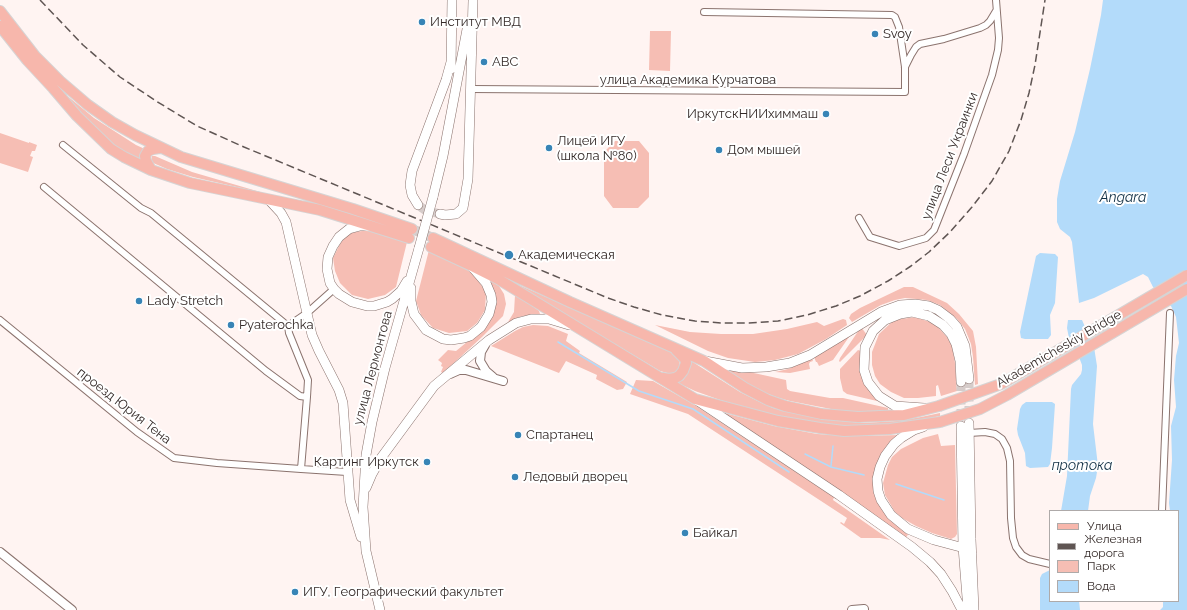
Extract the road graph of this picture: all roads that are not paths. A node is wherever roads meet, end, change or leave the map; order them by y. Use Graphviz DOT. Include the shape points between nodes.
graph roads {
  1 [pos="452,0"];
  2 [pos="473,0"];
  3 [pos="996,0"];
  4 [pos="0,11"];
  5 [pos="996,11"];
  6 [pos="704,12"];
  7 [pos="0,26"];
  8 [pos="451,62"];
  9 [pos="905,67"];
  10 [pos="471,89"];
  11 [pos="446,136"];
  12 [pos="63,145"];
  13 [pos="160,148"];
  14 [pos="151,170"];
  15 [pos="44,187"];
  16 [pos="269,200"];
  17 [pos="418,204"];
  18 [pos="440,214"];
  19 [pos="859,218"];
  20 [pos="378,228"];
  21 [pos="419,248"];
  22 [pos="465,262"];
  23 [pos="1187,275"];
  24 [pos="334,289"];
  25 [pos="1187,290"];
  26 [pos="307,313"];
  27 [pos="1170,313"];
  28 [pos="0,320"];
  29 [pos="288,326"];
  30 [pos="588,334"];
  31 [pos="490,340"];
  32 [pos="668,345"];
  33 [pos="704,361"];
  34 [pos="444,378"];
  35 [pos="661,378"];
  36 [pos="307,397"];
  37 [pos="695,399"];
  38 [pos="935,407"];
  39 [pos="936,423"];
  40 [pos="969,433"];
  41 [pos="300,469"];
  42 [pos="348,472"];
  43 [pos="363,507"];
  44 [pos="1162,510"];
  45 [pos="963,543"];
  46 [pos="366,551"];
  47 [pos="0,552"];
  48 [pos="972,554"];
  49 [pos="1049,564"];
  50 [pos="864,609"];
  51 [pos="72,610"];
  52 [pos="380,610"];
  53 [pos="852,610"];
  54 [pos="962,610"];
  55 [pos="968,610"];
  56 [pos="974,610"];
  1 -- 8 [label="main road, улица Лермонтова"];
  2 -- 10 [label="main road"];
  2 -- 11 [label="main road, улица Лермонтова"];
  3 -- 5 [label="street, улица Леси Украинки"];
  4 -- 13 [label="main road" via="35,56 88,105 112,122"];
  5 -- 9 [label="street" via="990,21 980,28 920,44"];
  5 -- 19 [label="street, улица Леси Украинки" via="999,38 992,75 934,230 926,238 900,246 870,237"];
  6 -- 9 [label="street" via="892,15 898,21"];
  7 -- 14 [label="main road" via="27,60 98,138 124,158"];
  8 -- 11 [label="main road, улица Лермонтова"];
  8 -- 17 [label="main road" via="412,171 410,185 412,195"];
  9 -- 10 [label="street, улица Академика Курчатова" via="905,92"];
  10 -- 18 [label="main road" via="468,179 464,208 456,214"];
  11 -- 21 [label="main road, улица Лермонтова, bridge"];
  12 -- 29 [label="street" via="141,208 151,213"];
  13 -- 14 [label="main road" via="153,148 145,156"];
  13 -- 20 [label="main road" via="188,159 353,209 410,234"];
  14 -- 16 [label="main road" via="190,183"];
  15 -- 36 [label="street" via="266,371 300,396"];
  16 -- 20 [label="main road" via="324,211"];
  16 -- 26 [label="main road" via="286,222"];
  20 -- 24 [label="main road" via="354,227 344,232 336,241 327,263 328,276"];
  21 -- 22 [label="main road" via="411,289 412,307 426,330 443,339 458,340 470,336 481,327 491,308 491,296 486,283"];
  21 -- 24 [label="main road" via="404,287 387,302 374,306 360,305 345,299"];
  21 -- 43 [label="main road, улица Лермонтова" via="372,422 366,455"];
  22 -- 30 [label="main road, Akademicheskiy Bridge"];
  22 -- 32 [label="main road, Akademicheskiy Bridge" via="432,243"];
  23 -- 38 [label="main road, Akademicheskiy Bridge, bridge" via="1000,384"];
  24 -- 26 [label="street"];
  25 -- 39 [label="main road, Akademicheskiy Bridge, bridge" via="980,409"];
  26 -- 29 [label="street"];
  26 -- 42 [label="main road" via="314,340 343,403"];
  27 -- 44 [label="street"];
  28 -- 41 [label="street, проезд Юрия Тена" via="137,432 174,458"];
  29 -- 36 [label="street" via="308,380"];
  30 -- 31 [label="main road" via="557,321 531,319 516,323"];
  30 -- 35 [label="main road, Akademicheskiy Bridge"];
  31 -- 34 [label="main road"];
  31 -- 34 [label="street" via="482,350 480,361 488,373 503,381 462,370"];
  32 -- 33 [label="main road, Akademicheskiy Bridge"];
  32 -- 35 [label="main road" via="683,356 685,364 678,376"];
  33 -- 38 [label="main road, Akademicheskiy Bridge" via="760,396 785,406 811,412 874,417 904,415"];
  33 -- 38 [label="main road" via="742,368 790,363 810,355 881,312 900,305 929,306 950,319 962,336 966,350 965,381 956,344 948,330 926,315 912,312 896,314 882,322 871,334 865,347 864,370 868,382 879,396 895,406"];
  34 -- 43 [label="main road" via="434,386 381,458 369,481"];
  35 -- 37 [label="main road, Akademicheskiy Bridge"];
  36 -- 41 [label="street"];
  37 -- 39 [label="main road, Akademicheskiy Bridge" via="765,418 844,431 868,431"];
  37 -- 54 [label="main road" via="912,547 941,574"];
  39 -- 45 [label="main road" via="910,432 894,444 880,467 878,487 883,503 895,519 908,529 944,543"];
  40 -- 45 [label="main road" via="965,425"];
  40 -- 48 [label="main road"];
  40 -- 49 [label="street" via="985,432 1002,439 1010,461 1012,525 1016,547 1029,559"];
  41 -- 42 [label="street, проезд Юрия Тена"];
  42 -- 46 [label="main road" via="350,502"];
  43 -- 46 [label="main road, улица Лермонтова"];
  45 -- 48 [label="main road"];
  45 -- 55 [label="main road"];
  46 -- 52 [label="main road, улица Лермонтова"];
  47 -- 51 [label="street"];
  48 -- 56 [label="main road"];
  50 -- 53 [label="street"];
}
